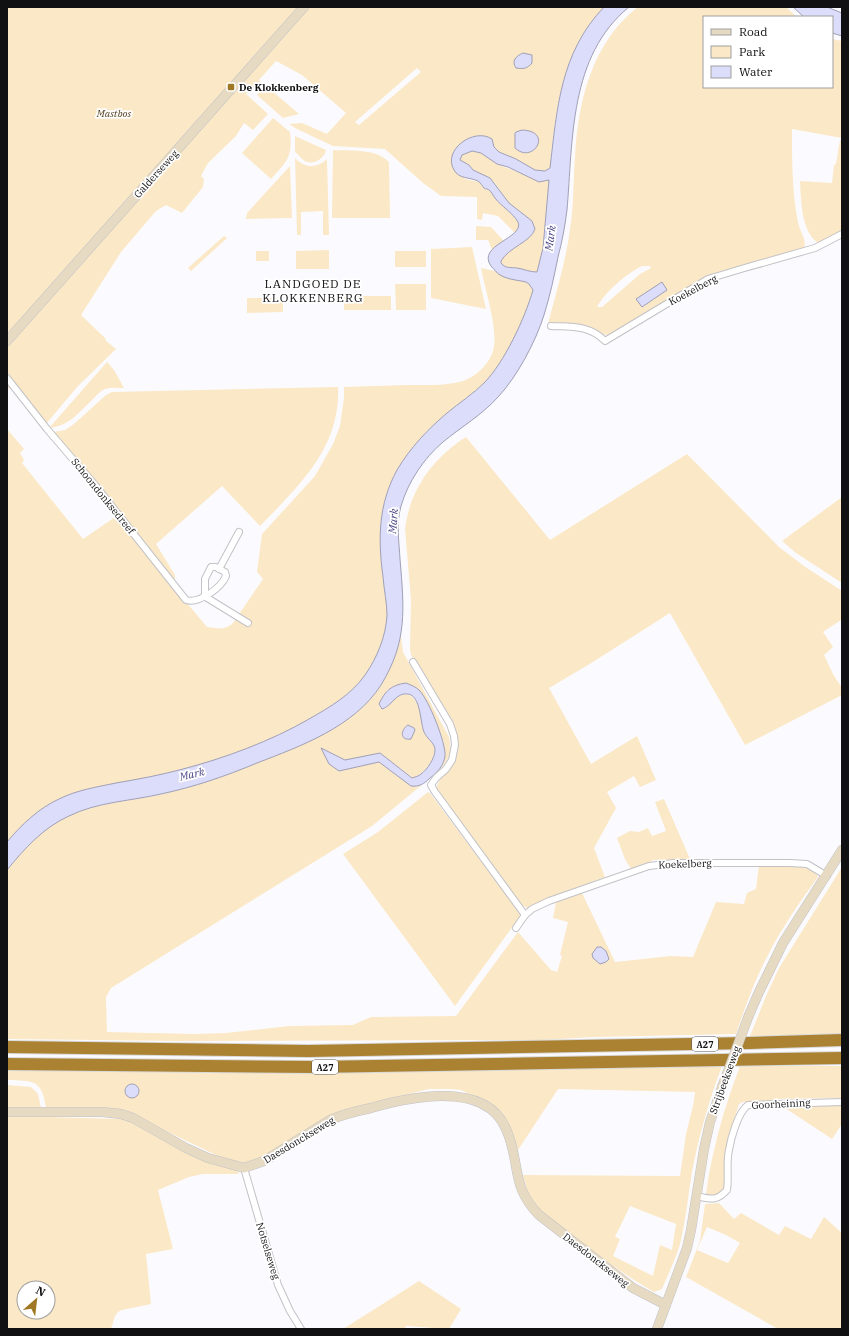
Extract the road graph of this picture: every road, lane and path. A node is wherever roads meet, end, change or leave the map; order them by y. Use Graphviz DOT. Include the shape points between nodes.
graph roads {
  1 [pos="304,7"];
  2 [pos="842,234"];
  3 [pos="551,326"];
  4 [pos="7,341"];
  5 [pos="7,378"];
  6 [pos="239,532"];
  7 [pos="219,569"];
  8 [pos="205,596"];
  9 [pos="248,623"];
  10 [pos="414,662"];
  11 [pos="842,850"];
  12 [pos="827,876"];
  13 [pos="525,915"];
  14 [pos="516,928"];
  15 [pos="842,1040"];
  16 [pos="7,1047"];
  17 [pos="842,1058"];
  18 [pos="7,1064"];
  19 [pos="842,1102"];
  20 [pos="7,1112"];
  21 [pos="244,1168"];
  22 [pos="696,1196"];
  23 [pos="666,1305"];
  24 [pos="301,1329"];
  25 [pos="657,1329"];
  1 -- 4 [label="street, Galderseweg"];
  2 -- 3 [label="street, Koekelberg" via="815,248 708,279 605,341 589,329"];
  5 -- 8 [label="street, Schoondonksedreef" via="186,600 193,601"];
  6 -- 7 [label="street"];
  7 -- 8 [label="street" via="211,567 208,571 205,579"];
  7 -- 8 [label="street, Schoondonksedreef" via="226,574 225,578"];
  8 -- 9 [label="street"];
  10 -- 13 [label="street" via="450,724 454,736 452,760 431,786"];
  11 -- 12 [label="street, Strijbeekseweg"];
  12 -- 13 [label="street, Koekelberg" via="807,864 662,864 576,891 532,909"];
  12 -- 22 [label="street, Strijbeekseweg, bridge" via="783,943 749,1015 705,1142"];
  13 -- 14 [label="street, Koekelberg"];
  15 -- 16 [label="highway, A27" via="308,1050"];
  17 -- 18 [label="highway, A27" via="315,1067"];
  19 -- 22 [label="street, Goorheining" via="748,1105 738,1121 729,1150 727,1190 720,1198"];
  20 -- 21 [label="street" via="114,1112 133,1118 208,1158"];
  21 -- 23 [label="street, Daesdonckseweg" via="264,1161 340,1116 405,1099 444,1096 471,1099 488,1107 504,1124 511,1141 519,1186 531,1207 633,1288"];
  21 -- 24 [label="street, Notselseweg" via="278,1285"];
  22 -- 23 [label="street, Strijbeekseweg" via="687,1248"];
  23 -- 25 [label="street, Strijbeekseweg"];
}
